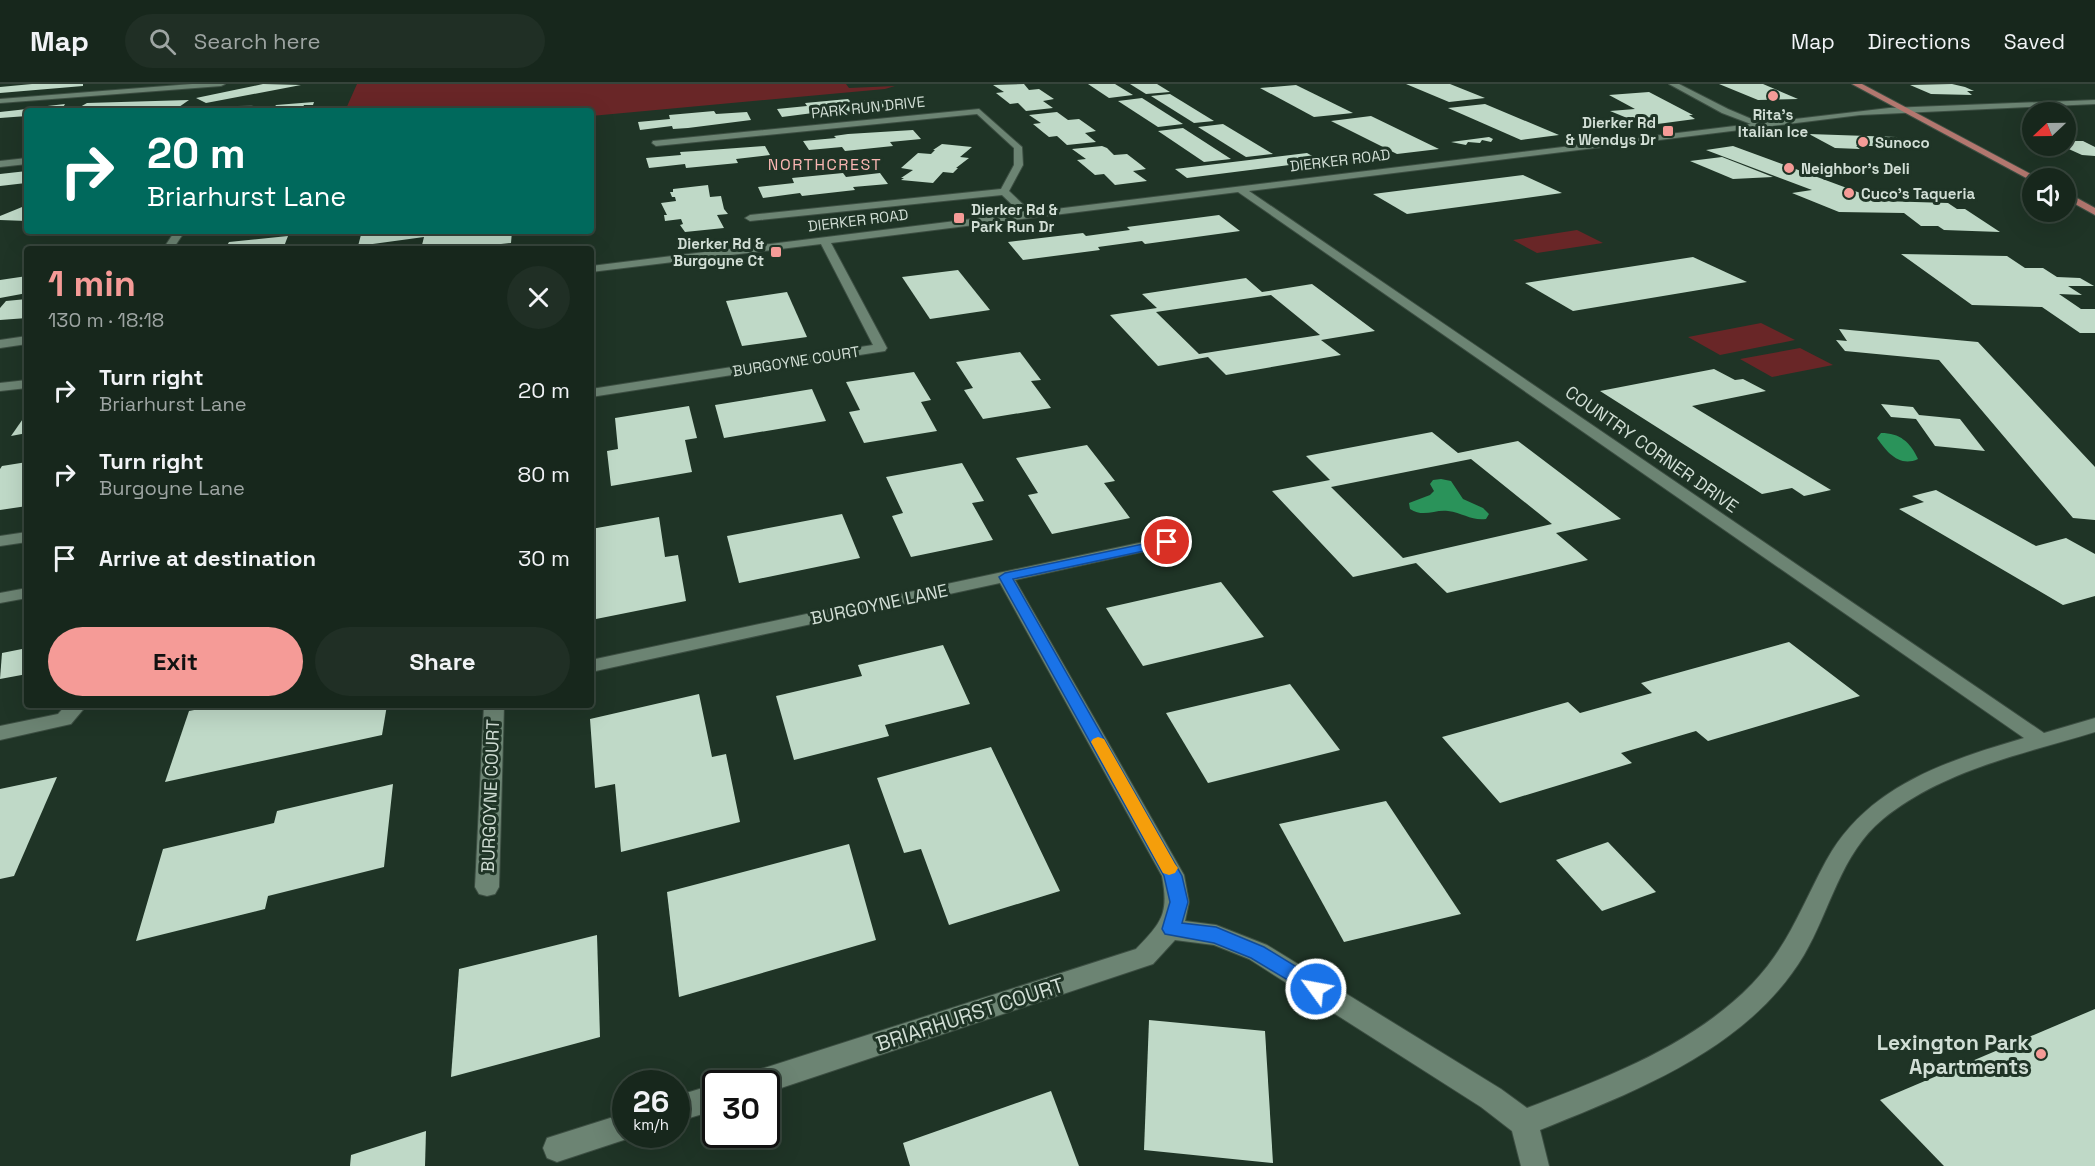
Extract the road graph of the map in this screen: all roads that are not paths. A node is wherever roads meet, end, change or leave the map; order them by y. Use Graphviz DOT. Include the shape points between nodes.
graph roads {
  1 [pos="221,84"];
  2 [pos="1673,84"];
  3 [pos="1856,84"];
  4 [pos="0,101"];
  5 [pos="2095,102"];
  6 [pos="1903,109"];
  7 [pos="1760,125"];
  8 [pos="656,143"];
  9 [pos="24,161"];
  10 [pos="0,164"];
  11 [pos="2022,172"];
  12 [pos="1240,189"];
  13 [pos="1004,192"];
  14 [pos="2076,201"];
  15 [pos="2095,212"];
  16 [pos="1030,216"];
  17 [pos="750,218"];
  18 [pos="824,240"];
  19 [pos="594,269"];
  20 [pos="24,340"];
  21 [pos="0,344"];
  22 [pos="24,384"];
  23 [pos="0,387"];
  24 [pos="594,393"];
  25 [pos="24,537"];
  26 [pos="0,541"];
  27 [pos="1167,542"];
  28 [pos="1005,577"];
  29 [pos="24,594"];
  30 [pos="0,598"];
  31 [pos="594,665"];
  32 [pos="74,708"];
  33 [pos="494,708"];
  34 [pos="2095,725"];
  35 [pos="0,733"];
  36 [pos="2042,741"];
  37 [pos="487,887"];
  38 [pos="1171,929"];
  39 [pos="780,1076"];
  40 [pos="1524,1123"];
  41 [pos="612,1130"];
  42 [pos="557,1148"];
  43 [pos="1535,1166"];
  1 -- 4 [label="street"];
  2 -- 7 [label="street"];
  3 -- 6 [label="main road"];
  5 -- 6 [label="street, DIERKER ROAD" via="2004,109"];
  6 -- 7 [label="street, DIERKER ROAD"];
  6 -- 11 [label="main road"];
  7 -- 12 [label="street, DIERKER ROAD"];
  8 -- 13 [label="street, PARK RUN DRIVE" via="979,111 1021,154 1022,161"];
  9 -- 10 [label="street"];
  12 -- 16 [label="street, DIERKER ROAD"];
  12 -- 36 [label="street, COUNTRY CORNER DRIVE"];
  13 -- 16 [label="street"];
  13 -- 17 [label="street"];
  14 -- 15 [label="main road"];
  16 -- 18 [label="street, DIERKER ROAD"];
  18 -- 19 [label="street, DIERKER ROAD"];
  18 -- 24 [label="street, BURGOYNE COURT" via="880,348"];
  20 -- 21 [label="street"];
  22 -- 23 [label="street"];
  25 -- 26 [label="street"];
  27 -- 28 [label="street, BURGOYNE LANE"];
  28 -- 31 [label="street, BURGOYNE LANE"];
  28 -- 38 [label="street" via="1173,876 1179,902"];
  29 -- 30 [label="street"];
  32 -- 35 [label="street" via="64,719"];
  33 -- 37 [label="street, BURGOYNE COURT"];
  34 -- 36 [label="street"];
  36 -- 40 [label="street" via="1946,772 1871,816 1851,838 1784,966 1753,999 1698,1041 1622,1083"];
  38 -- 39 [label="street, BRIARHURST COURT" via="1144,957"];
  38 -- 40 [label="street" via="1216,935 1258,952 1491,1098"];
  40 -- 43 [label="street"];
  41 -- 42 [label="street"];
}
